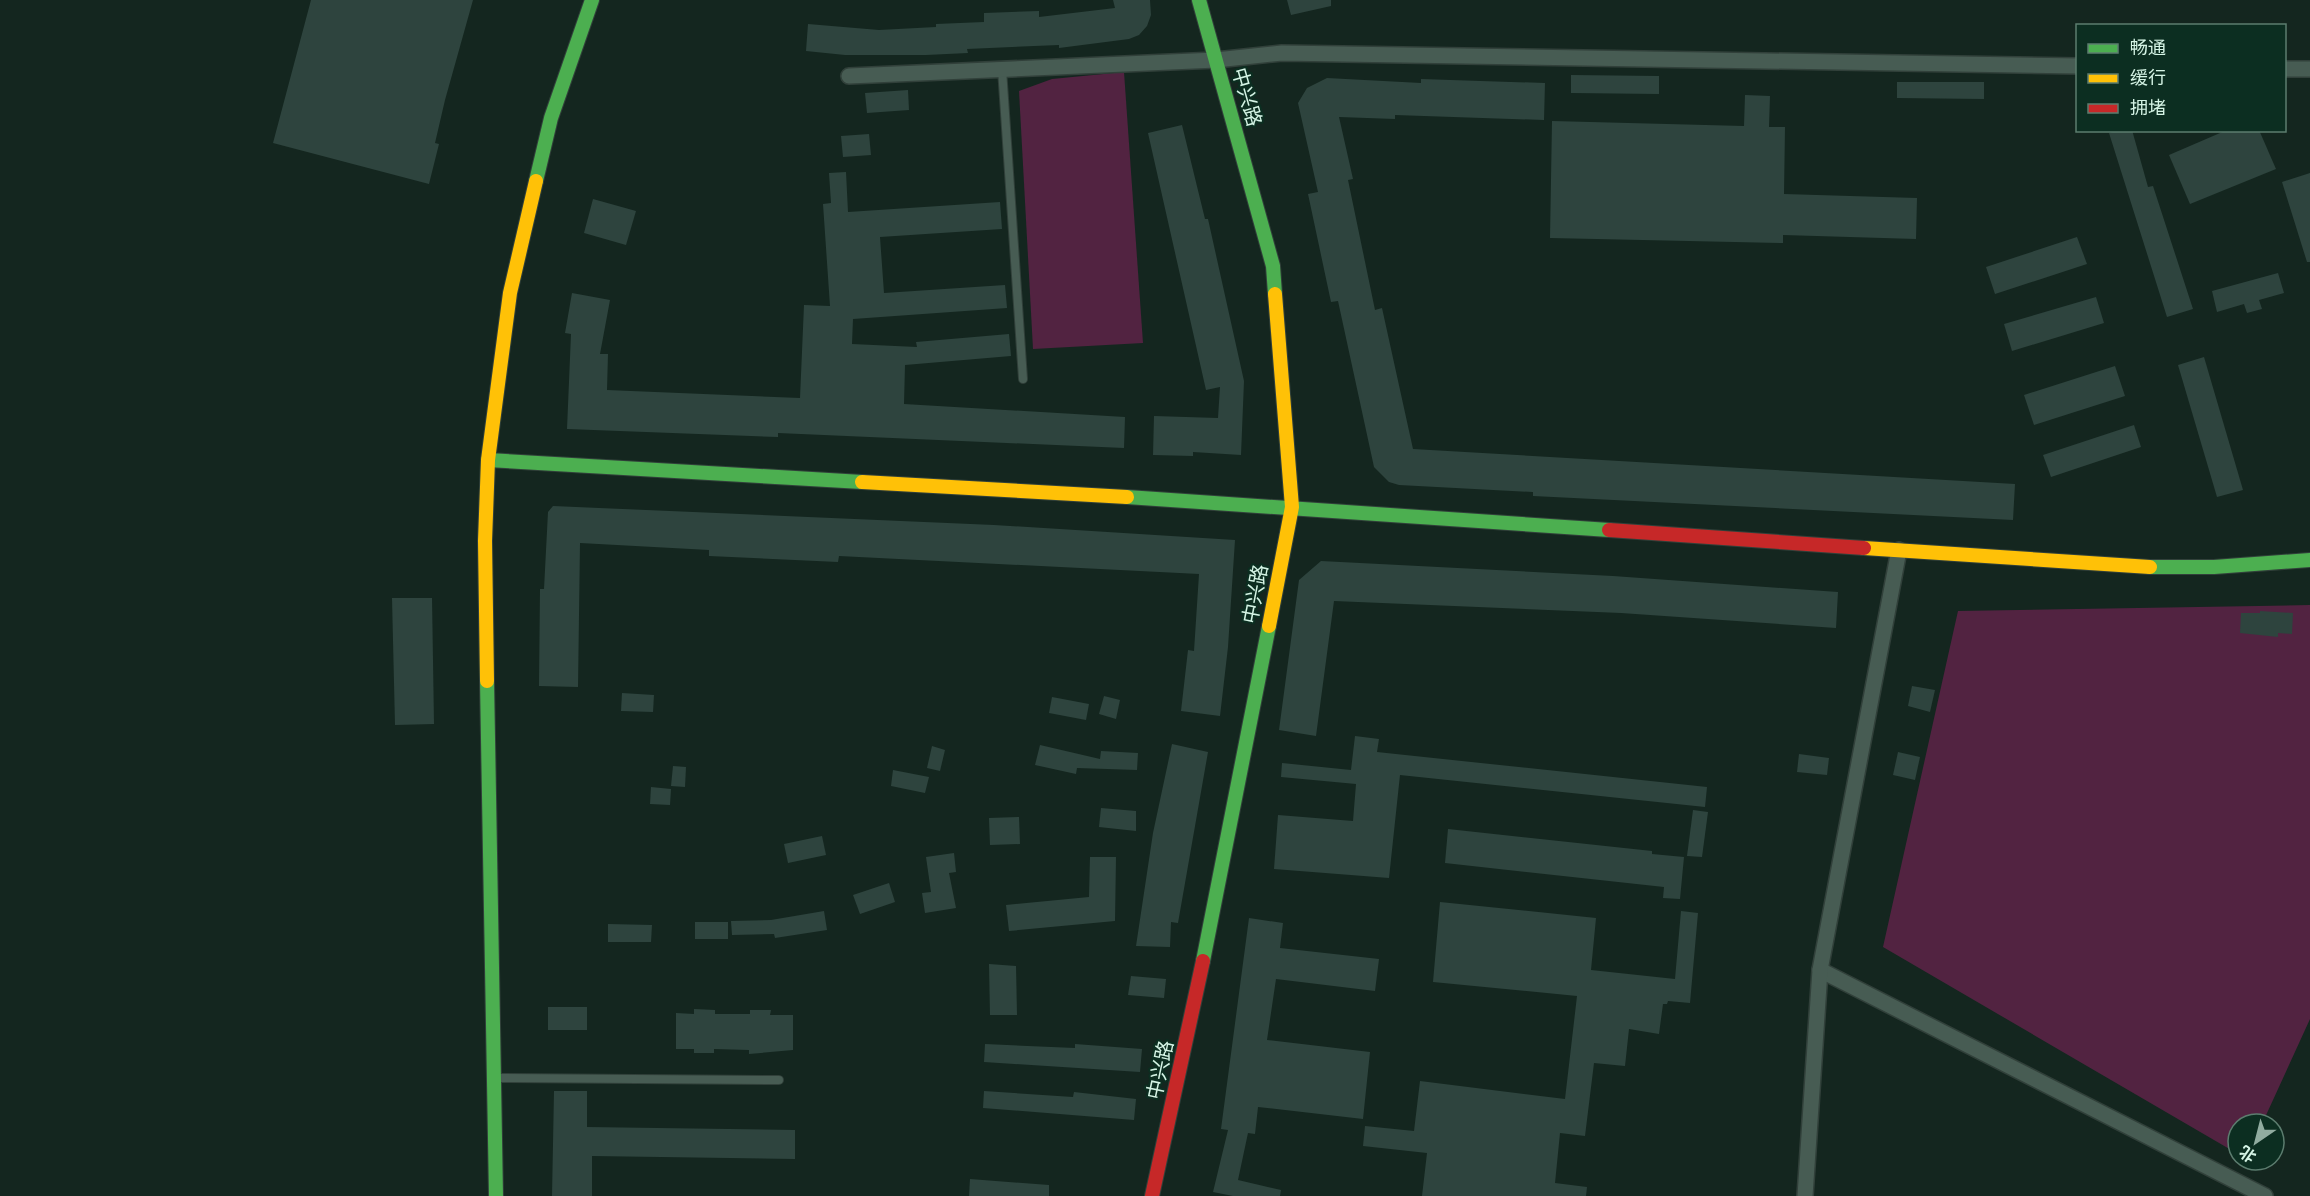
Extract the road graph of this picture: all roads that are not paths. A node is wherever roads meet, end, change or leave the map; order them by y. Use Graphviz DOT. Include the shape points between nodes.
graph roads {
  1 [pos="592,0"];
  2 [pos="1199,0"];
  3 [pos="1216,60"];
  4 [pos="2076,66"];
  5 [pos="1002,69"];
  6 [pos="2286,69"];
  7 [pos="2310,69"];
  8 [pos="849,76"];
  9 [pos="1023,379"];
  10 [pos="488,460"];
  11 [pos="1292,507"];
  12 [pos="1899,550"];
  13 [pos="2310,560"];
  14 [pos="1820,970"];
  15 [pos="494,1078"];
  16 [pos="779,1080"];
  17 [pos="496,1196"];
  18 [pos="1152,1196"];
  19 [pos="1805,1196"];
  20 [pos="2265,1196"];
  1 -- 10 [label="main road" via="551,118 510,293"];
  2 -- 3 [label="main road, 中兴路"];
  3 -- 4 [label="street" via="1282,53"];
  3 -- 5 [label="street"];
  3 -- 11 [label="main road, 中兴路" via="1273,266"];
  5 -- 8 [label="street"];
  5 -- 9 [label="lane"];
  6 -- 7 [label="street"];
  10 -- 11 [label="main road"];
  10 -- 15 [label="main road" via="485,541"];
  11 -- 12 [label="main road"];
  11 -- 18 [label="main road, 中兴路" via="1215,906"];
  12 -- 13 [label="main road" via="2137,567 2214,567"];
  12 -- 14 [label="street"];
  14 -- 19 [label="street"];
  14 -- 20 [label="street"];
  15 -- 16 [label="lane"];
  15 -- 17 [label="main road"];
}
